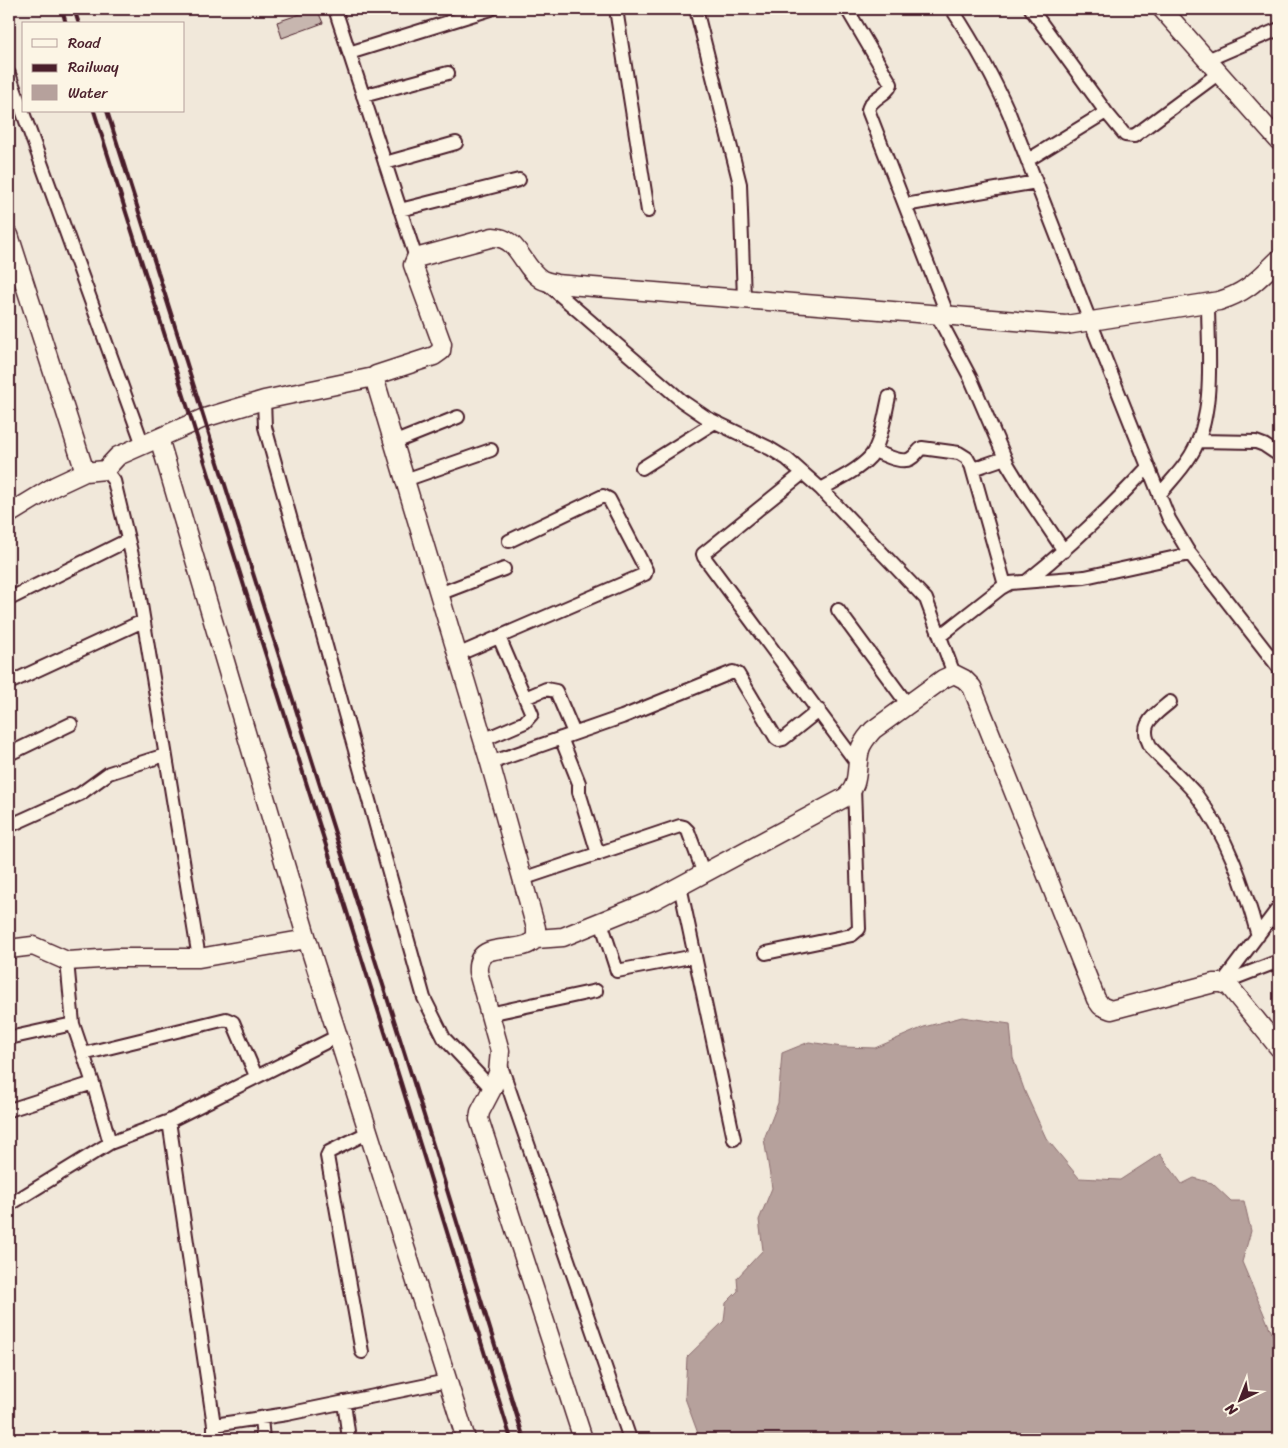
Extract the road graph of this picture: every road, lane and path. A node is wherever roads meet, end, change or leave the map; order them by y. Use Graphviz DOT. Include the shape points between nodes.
graph roads {
  1 [pos="491,9"];
  2 [pos="616,9"];
  3 [pos="696,9"];
  4 [pos="847,9"];
  5 [pos="952,9"];
  6 [pos="1032,9"];
  7 [pos="1162,9"];
  8 [pos="340,10"];
  9 [pos="1279,29"];
  10 [pos="349,53"];
  11 [pos="1207,60"];
  12 [pos="448,73"];
  13 [pos="1219,73"];
  14 [pos="9,74"];
  15 [pos="363,96"];
  16 [pos="22,107"];
  17 [pos="24,112"];
  18 [pos="1106,112"];
  19 [pos="1279,141"];
  20 [pos="456,143"];
  21 [pos="1028,160"];
  22 [pos="385,163"];
  23 [pos="520,180"];
  24 [pos="1036,182"];
  25 [pos="905,205"];
  26 [pos="400,210"];
  27 [pos="648,211"];
  28 [pos="9,235"];
  29 [pos="416,258"];
  30 [pos="1279,260"];
  31 [pos="543,280"];
  32 [pos="744,299"];
  33 [pos="1208,303"];
  34 [pos="942,315"];
  35 [pos="1090,322"];
  36 [pos="374,378"];
  37 [pos="889,397"];
  38 [pos="264,400"];
  39 [pos="458,417"];
  40 [pos="715,422"];
  41 [pos="152,441"];
  42 [pos="1198,441"];
  43 [pos="393,443"];
  44 [pos="491,450"];
  45 [pos="874,451"];
  46 [pos="1279,455"];
  47 [pos="1005,458"];
  48 [pos="1148,467"];
  49 [pos="642,468"];
  50 [pos="972,468"];
  51 [pos="105,470"];
  52 [pos="85,472"];
  53 [pos="803,473"];
  54 [pos="404,480"];
  55 [pos="821,490"];
  56 [pos="1159,495"];
  57 [pos="9,514"];
  58 [pos="128,540"];
  59 [pos="509,542"];
  60 [pos="1064,551"];
  61 [pos="1190,554"];
  62 [pos="504,569"];
  63 [pos="1027,581"];
  64 [pos="1005,585"];
  65 [pos="439,594"];
  66 [pos="9,599"];
  67 [pos="838,610"];
  68 [pos="143,621"];
  69 [pos="940,636"];
  70 [pos="499,637"];
  71 [pos="457,655"];
  72 [pos="1279,668"];
  73 [pos="954,674"];
  74 [pos="9,683"];
  75 [pos="525,698"];
  76 [pos="1170,702"];
  77 [pos="908,705"];
  78 [pos="819,710"];
  79 [pos="72,724"];
  80 [pos="574,733"];
  81 [pos="561,738"];
  82 [pos="483,740"];
  83 [pos="9,754"];
  84 [pos="165,755"];
  85 [pos="490,763"];
  86 [pos="859,766"];
  87 [pos="854,788"];
  88 [pos="9,826"];
  89 [pos="598,854"];
  90 [pos="704,874"];
  91 [pos="522,879"];
  92 [pos="680,886"];
  93 [pos="1279,907"];
  94 [pos="601,922"];
  95 [pos="1258,936"];
  96 [pos="307,939"];
  97 [pos="536,939"];
  98 [pos="9,949"];
  99 [pos="766,953"];
  100 [pos="695,956"];
  101 [pos="199,958"];
  102 [pos="67,961"];
  103 [pos="1279,961"];
  104 [pos="1222,983"];
  105 [pos="596,991"];
  106 [pos="489,1014"];
  107 [pos="73,1024"];
  108 [pos="338,1036"];
  109 [pos="9,1038"];
  110 [pos="1278,1043"];
  111 [pos="83,1054"];
  112 [pos="500,1064"];
  113 [pos="256,1076"];
  114 [pos="93,1083"];
  115 [pos="492,1089"];
  116 [pos="9,1110"];
  117 [pos="169,1121"];
  118 [pos="369,1132"];
  119 [pos="734,1139"];
  120 [pos="110,1143"];
  121 [pos="9,1205"];
  122 [pos="362,1352"];
  123 [pos="448,1381"];
  124 [pos="344,1402"];
  125 [pos="261,1418"];
  126 [pos="214,1425"];
  127 [pos="214,1439"];
  128 [pos="263,1439"];
  129 [pos="349,1439"];
  130 [pos="466,1439"];
  131 [pos="584,1439"];
  132 [pos="630,1439"];
  1 -- 10 [label="street"];
  2 -- 27 [label="street"];
  3 -- 32 [label="street" via="740,184"];
  4 -- 25 [label="street" via="892,84 871,102 868,110"];
  5 -- 21 [label="street" via="995,80"];
  6 -- 18 [label="street"];
  7 -- 11 [label="main road"];
  8 -- 10 [label="street"];
  9 -- 11 [label="street"];
  10 -- 15 [label="street"];
  11 -- 13 [label="main road"];
  12 -- 15 [label="street"];
  13 -- 18 [label="street" via="1134,136 1125,135"];
  13 -- 19 [label="main road"];
  14 -- 16 [label="street"];
  15 -- 22 [label="street"];
  17 -- 41 [label="street"];
  18 -- 21 [label="street"];
  20 -- 22 [label="street"];
  21 -- 24 [label="street"];
  22 -- 26 [label="street"];
  23 -- 26 [label="street"];
  24 -- 25 [label="street"];
  24 -- 35 [label="street"];
  25 -- 34 [label="street"];
  26 -- 29 [label="street"];
  28 -- 52 [label="main road"];
  29 -- 31 [label="main road" via="502,237 512,242 534,273"];
  29 -- 36 [label="main road" via="414,265 442,344 441,351"];
  30 -- 33 [label="main road" via="1247,290"];
  31 -- 32 [label="main road" via="556,284"];
  31 -- 40 [label="street" via="670,392"];
  32 -- 34 [label="main road"];
  33 -- 35 [label="main road"];
  33 -- 42 [label="street" via="1208,390"];
  34 -- 35 [label="main road" via="1066,325"];
  34 -- 47 [label="street"];
  35 -- 48 [label="street"];
  36 -- 38 [label="main road"];
  36 -- 43 [label="main road"];
  37 -- 45 [label="street"];
  38 -- 41 [label="main road" via="204,418"];
  38 -- 115 [label="street" via="265,427 424,998 444,1038"];
  39 -- 43 [label="street"];
  40 -- 49 [label="street"];
  40 -- 53 [label="street" via="769,448"];
  41 -- 51 [label="main road" via="118,456"];
  41 -- 96 [label="main road"];
  42 -- 46 [label="street" via="1256,442"];
  42 -- 56 [label="street" via="1192,454"];
  43 -- 54 [label="main road"];
  44 -- 54 [label="street"];
  45 -- 50 [label="street" via="904,461 922,448 959,452"];
  45 -- 55 [label="street" via="856,468"];
  47 -- 50 [label="street"];
  47 -- 60 [label="street"];
  48 -- 56 [label="street"];
  48 -- 60 [label="street"];
  50 -- 64 [label="street"];
  51 -- 52 [label="main road"];
  51 -- 58 [label="street" via="114,481"];
  52 -- 57 [label="main road"];
  53 -- 55 [label="street"];
  53 -- 78 [label="street" via="703,554"];
  54 -- 65 [label="main road"];
  55 -- 69 [label="street" via="920,591 930,607"];
  56 -- 61 [label="street"];
  58 -- 66 [label="street"];
  58 -- 68 [label="street"];
  59 -- 70 [label="street" via="606,496 646,570 642,576"];
  60 -- 63 [label="street"];
  61 -- 63 [label="street" via="1085,577"];
  61 -- 72 [label="street"];
  62 -- 65 [label="street"];
  63 -- 64 [label="street"];
  64 -- 69 [label="street"];
  65 -- 71 [label="main road"];
  67 -- 77 [label="street"];
  68 -- 74 [label="street"];
  68 -- 84 [label="street"];
  69 -- 73 [label="street"];
  70 -- 71 [label="street"];
  70 -- 75 [label="street"];
  71 -- 82 [label="main road"];
  73 -- 77 [label="main road" via="942,679"];
  73 -- 104 [label="main road" via="972,688 1101,1006 1111,1010"];
  75 -- 80 [label="street" via="546,688 556,691"];
  75 -- 82 [label="street" via="531,717"];
  76 -- 95 [label="street" via="1147,724 1147,741 1194,792 1215,825 1237,868"];
  77 -- 86 [label="main road" via="867,736 860,752"];
  78 -- 80 [label="street" via="779,740 736,672"];
  78 -- 86 [label="street"];
  79 -- 83 [label="street"];
  80 -- 81 [label="street"];
  81 -- 85 [label="street"];
  81 -- 89 [label="street" via="579,783"];
  82 -- 85 [label="main road"];
  84 -- 88 [label="street" via="109,773 74,797"];
  84 -- 101 [label="street"];
  85 -- 91 [label="main road"];
  86 -- 87 [label="main road"];
  87 -- 90 [label="main road" via="844,798"];
  87 -- 99 [label="street" via="860,929 852,935"];
  89 -- 90 [label="street" via="682,826 688,831"];
  89 -- 91 [label="street"];
  90 -- 92 [label="main road"];
  91 -- 97 [label="main road"];
  92 -- 94 [label="main road"];
  92 -- 100 [label="street"];
  93 -- 95 [label="street"];
  94 -- 97 [label="main road" via="563,937"];
  94 -- 100 [label="street" via="617,971"];
  95 -- 104 [label="street"];
  96 -- 101 [label="main road"];
  96 -- 108 [label="main road"];
  97 -- 106 [label="main road" via="525,946 480,956 478,972"];
  98 -- 102 [label="main road" via="33,946"];
  100 -- 119 [label="street"];
  101 -- 102 [label="main road"];
  102 -- 107 [label="street"];
  103 -- 104 [label="street"];
  104 -- 110 [label="main road" via="1229,986"];
  105 -- 106 [label="street"];
  106 -- 112 [label="main road" via="500,1050"];
  107 -- 109 [label="street"];
  107 -- 111 [label="street"];
  108 -- 113 [label="street"];
  108 -- 118 [label="main road"];
  111 -- 113 [label="street" via="226,1018 233,1022"];
  111 -- 114 [label="street"];
  112 -- 115 [label="main road"];
  112 -- 132 [label="street"];
  113 -- 117 [label="street"];
  114 -- 116 [label="street"];
  114 -- 120 [label="street"];
  115 -- 131 [label="main road" via="479,1119"];
  117 -- 120 [label="street"];
  117 -- 126 [label="street"];
  118 -- 122 [label="street" via="330,1151 327,1156"];
  118 -- 123 [label="main road"];
  120 -- 121 [label="street"];
  123 -- 124 [label="street"];
  123 -- 130 [label="main road"];
  124 -- 125 [label="street"];
  124 -- 129 [label="street"];
  125 -- 126 [label="street"];
  125 -- 128 [label="street"];
  126 -- 127 [label="street"];
}
